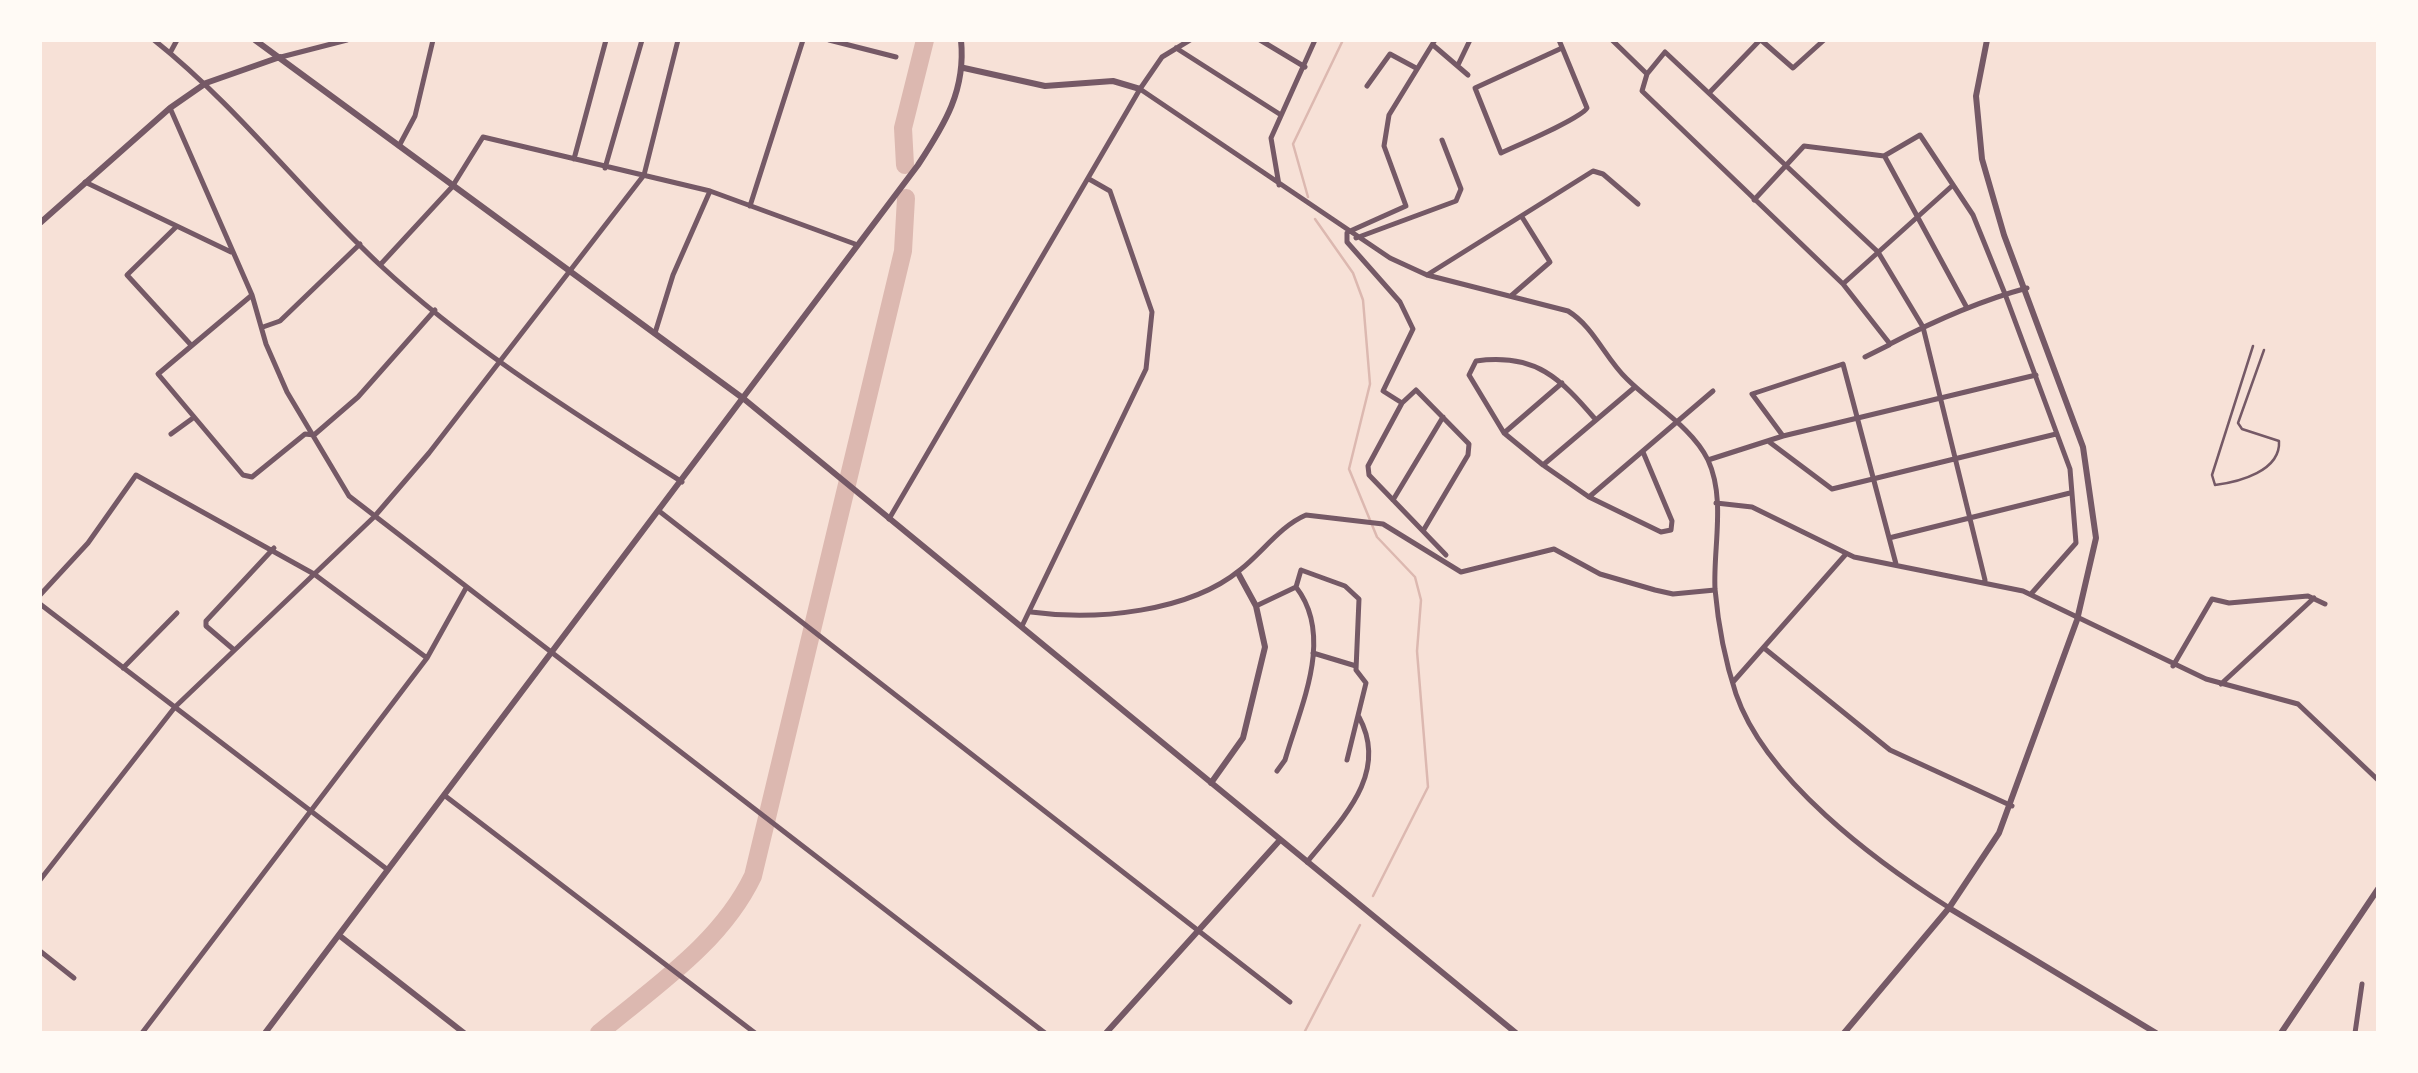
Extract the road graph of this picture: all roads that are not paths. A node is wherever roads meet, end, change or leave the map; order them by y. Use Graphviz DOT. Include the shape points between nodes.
graph roads {
  1 [pos="154,40"];
  2 [pos="177,40"];
  3 [pos="255,40"];
  4 [pos="348,40"];
  5 [pos="433,40"];
  6 [pos="606,40"];
  7 [pos="642,40"];
  8 [pos="678,40"];
  9 [pos="804,40"];
  10 [pos="828,40"];
  11 [pos="961,40"];
  12 [pos="1190,40"];
  13 [pos="1260,40"];
  14 [pos="1315,40"];
  15 [pos="1470,40"];
  16 [pos="1559,40"];
  17 [pos="1612,40"];
  18 [pos="1625,40"];
  19 [pos="1761,40"];
  20 [pos="1824,40"];
  21 [pos="1988,40"];
  22 [pos="1434,42"];
  23 [pos="1176,48"];
  24 [pos="1562,48"];
  25 [pos="1618,48"];
  26 [pos="170,53"];
  27 [pos="282,56"];
  28 [pos="896,58"];
  29 [pos="1458,65"];
  30 [pos="964,68"];
  31 [pos="1305,68"];
  32 [pos="1416,68"];
  33 [pos="1648,74"];
  34 [pos="1468,76"];
  35 [pos="206,83"];
  36 [pos="1367,86"];
  37 [pos="1140,88"];
  38 [pos="1710,92"];
  39 [pos="170,108"];
  40 [pos="1281,115"];
  41 [pos="1442,140"];
  42 [pos="399,146"];
  43 [pos="1884,156"];
  44 [pos="574,160"];
  45 [pos="1786,164"];
  46 [pos="606,168"];
  47 [pos="644,176"];
  48 [pos="1089,179"];
  49 [pos="85,182"];
  50 [pos="1952,184"];
  51 [pos="1279,185"];
  52 [pos="452,187"];
  53 [pos="710,191"];
  54 [pos="1754,200"];
  55 [pos="1638,204"];
  56 [pos="750,206"];
  57 [pos="1522,217"];
  58 [pos="1916,218"];
  59 [pos="40,223"];
  60 [pos="176,227"];
  61 [pos="1347,232"];
  62 [pos="1356,238"];
  63 [pos="360,244"];
  64 [pos="854,244"];
  65 [pos="232,252"];
  66 [pos="1878,252"];
  67 [pos="380,265"];
  68 [pos="567,269"];
  69 [pos="1426,276"];
  70 [pos="1843,284"];
  71 [pos="2027,288"];
  72 [pos="252,294"];
  73 [pos="2005,294"];
  74 [pos="1512,295"];
  75 [pos="1967,308"];
  76 [pos="435,310"];
  77 [pos="263,327"];
  78 [pos="1923,327"];
  79 [pos="655,333"];
  80 [pos="1890,344"];
  81 [pos="191,345"];
  82 [pos="2253,346"];
  83 [pos="2264,350"];
  84 [pos="1865,357"];
  85 [pos="503,360"];
  86 [pos="2036,375"];
  87 [pos="1563,382"];
  88 [pos="1635,387"];
  89 [pos="1712,391"];
  90 [pos="744,399"];
  91 [pos="1938,399"];
  92 [pos="1402,403"];
  93 [pos="1443,417"];
  94 [pos="193,418"];
  95 [pos="1860,418"];
  96 [pos="1596,420"];
  97 [pos="1677,423"];
  98 [pos="1504,432"];
  99 [pos="171,434"];
  100 [pos="2056,434"];
  101 [pos="314,435"];
  102 [pos="1783,436"];
  103 [pos="1767,440"];
  104 [pos="1643,452"];
  105 [pos="1954,458"];
  106 [pos="1708,460"];
  107 [pos="1543,466"];
  108 [pos="1875,477"];
  109 [pos="682,482"];
  110 [pos="2071,492"];
  111 [pos="1589,497"];
  112 [pos="1393,500"];
  113 [pos="1716,503"];
  114 [pos="658,512"];
  115 [pos="374,516"];
  116 [pos="889,518"];
  117 [pos="1969,518"];
  118 [pos="1423,531"];
  119 [pos="1889,538"];
  120 [pos="274,548"];
  121 [pos="1446,554"];
  122 [pos="1846,554"];
  123 [pos="1896,564"];
  124 [pos="1238,573"];
  125 [pos="314,574"];
  126 [pos="1985,580"];
  127 [pos="1296,587"];
  128 [pos="466,588"];
  129 [pos="1716,590"];
  130 [pos="2031,594"];
  131 [pos="40,596"];
  132 [pos="2314,598"];
  133 [pos="40,604"];
  134 [pos="2325,604"];
  135 [pos="1256,606"];
  136 [pos="1031,612"];
  137 [pos="177,614"];
  138 [pos="2077,620"];
  139 [pos="1022,626"];
  140 [pos="1764,648"];
  141 [pos="233,649"];
  142 [pos="551,654"];
  143 [pos="1313,654"];
  144 [pos="427,658"];
  145 [pos="1356,666"];
  146 [pos="2174,666"];
  147 [pos="123,668"];
  148 [pos="1733,682"];
  149 [pos="2221,684"];
  150 [pos="175,706"];
  151 [pos="1358,714"];
  152 [pos="1347,760"];
  153 [pos="1278,771"];
  154 [pos="2378,780"];
  155 [pos="1212,783"];
  156 [pos="444,796"];
  157 [pos="2012,806"];
  158 [pos="312,812"];
  159 [pos="1280,840"];
  160 [pos="1307,862"];
  161 [pos="388,870"];
  162 [pos="40,880"];
  163 [pos="2378,889"];
  164 [pos="1949,908"];
  165 [pos="1199,930"];
  166 [pos="340,936"];
  167 [pos="40,951"];
  168 [pos="74,978"];
  169 [pos="2362,984"];
  170 [pos="1290,1002"];
  171 [pos="142,1033"];
  172 [pos="265,1033"];
  173 [pos="464,1033"];
  174 [pos="755,1033"];
  175 [pos="1044,1033"];
  176 [pos="1106,1033"];
  177 [pos="1516,1033"];
  178 [pos="1844,1033"];
  179 [pos="2156,1033"];
  180 [pos="2281,1033"];
  181 [pos="2355,1033"];
  1 -- 26 [label="street"];
  2 -- 26 [label="street"];
  3 -- 27 [label="street"];
  4 -- 27 [label="street"];
  5 -- 42 [label="street" via="414,116"];
  6 -- 44 [label="street"];
  7 -- 46 [label="street"];
  8 -- 47 [label="street"];
  9 -- 56 [label="street"];
  10 -- 28 [label="street"];
  11 -- 30 [label="street"];
  12 -- 23 [label="street"];
  13 -- 31 [label="street"];
  14 -- 31 [label="street"];
  15 -- 29 [label="street"];
  16 -- 24 [label="street"];
  17 -- 25 [label="street"];
  18 -- 25 [label="street"];
  19 -- 20 [label="street" via="1793,68"];
  19 -- 38 [label="street"];
  21 -- 71 [label="street" via="1976,96 1982,159"];
  22 -- 29 [label="street"];
  22 -- 32 [label="street"];
  23 -- 37 [label="street"];
  23 -- 40 [label="street"];
  24 -- 24 [label="street" via="1587,108 1581,118 1501,153 1474,88"];
  25 -- 33 [label="street"];
  26 -- 35 [label="street"];
  27 -- 35 [label="street"];
  27 -- 42 [label="street"];
  29 -- 34 [label="street"];
  30 -- 37 [label="street" via="1044,86 1113,81"];
  30 -- 64 [label="street" via="948,120"];
  31 -- 40 [label="street"];
  32 -- 36 [label="street" via="1390,54"];
  32 -- 61 [label="street" via="1389,114 1384,146 1406,206"];
  33 -- 38 [label="street" via="1665,52"];
  33 -- 54 [label="street" via="1642,91"];
  35 -- 39 [label="street"];
  35 -- 63 [label="street"];
  37 -- 48 [label="street"];
  37 -- 51 [label="street"];
  38 -- 45 [label="street"];
  39 -- 49 [label="street"];
  39 -- 65 [label="street"];
  40 -- 51 [label="street" via="1271,146"];
  41 -- 62 [label="street" via="1462,190 1456,201"];
  42 -- 52 [label="street"];
  43 -- 45 [label="street" via="1804,146"];
  43 -- 50 [label="street" via="1920,135"];
  43 -- 58 [label="street"];
  44 -- 46 [label="street"];
  44 -- 52 [label="street" via="483,137"];
  45 -- 54 [label="street"];
  45 -- 66 [label="street"];
  46 -- 47 [label="street"];
  47 -- 53 [label="street"];
  47 -- 68 [label="street"];
  48 -- 116 [label="street"];
  48 -- 136 [label="street" via="1110,192 1152,312 1150,348"];
  49 -- 59 [label="street"];
  49 -- 60 [label="street"];
  50 -- 58 [label="street"];
  50 -- 73 [label="street" via="1973,215"];
  51 -- 61 [label="street"];
  52 -- 67 [label="street"];
  52 -- 68 [label="street"];
  53 -- 56 [label="street"];
  53 -- 79 [label="street"];
  54 -- 70 [label="street"];
  55 -- 57 [label="street" via="1593,171"];
  56 -- 64 [label="street"];
  57 -- 69 [label="street"];
  57 -- 74 [label="street" via="1550,262"];
  58 -- 66 [label="street"];
  58 -- 75 [label="street"];
  60 -- 65 [label="street"];
  60 -- 81 [label="street" via="127,275"];
  61 -- 62 [label="street"];
  61 -- 92 [label="street" via="1347,242 1400,302 1413,329 1382,388"];
  62 -- 69 [label="street"];
  63 -- 67 [label="street"];
  63 -- 77 [label="street" via="280,322"];
  64 -- 90 [label="street"];
  65 -- 72 [label="street"];
  66 -- 70 [label="street"];
  66 -- 78 [label="street"];
  67 -- 76 [label="street"];
  68 -- 79 [label="street"];
  68 -- 85 [label="street"];
  69 -- 74 [label="street"];
  70 -- 80 [label="street"];
  71 -- 73 [label="street"];
  71 -- 138 [label="street" via="2083,447 2095,509 2092,561"];
  72 -- 77 [label="street"];
  72 -- 81 [label="street"];
  73 -- 75 [label="street"];
  73 -- 86 [label="street"];
  74 -- 88 [label="street" via="1578,317"];
  75 -- 78 [label="street"];
  76 -- 85 [label="street"];
  76 -- 101 [label="street"];
  77 -- 101 [label="street" via="286,392"];
  78 -- 80 [label="street"];
  78 -- 91 [label="street"];
  79 -- 90 [label="street"];
  80 -- 84 [label="street"];
  81 -- 94 [label="street" via="158,374"];
  82 -- 83 [label="lane" via="2212,475 2216,485 2241,482 2280,450 2279,441 2238,423"];
  85 -- 109 [label="street"];
  85 -- 115 [label="street"];
  86 -- 91 [label="street"];
  86 -- 100 [label="street"];
  87 -- 96 [label="street"];
  87 -- 98 [label="street"];
  87 -- 98 [label="street" via="1535,365 1476,361 1469,375"];
  88 -- 96 [label="street"];
  88 -- 97 [label="street"];
  89 -- 97 [label="street"];
  90 -- 109 [label="street"];
  90 -- 116 [label="street"];
  91 -- 95 [label="street"];
  91 -- 105 [label="street"];
  92 -- 93 [label="street" via="1416,390"];
  92 -- 112 [label="street" via="1368,466"];
  93 -- 112 [label="street"];
  93 -- 118 [label="street" via="1469,444 1468,454"];
  94 -- 99 [label="street"];
  94 -- 101 [label="street" via="252,478 304,434"];
  95 -- 102 [label="street"];
  95 -- 102 [label="street" via="1844,364 1752,394"];
  95 -- 108 [label="street"];
  96 -- 107 [label="street"];
  97 -- 104 [label="street"];
  97 -- 106 [label="street"];
  98 -- 107 [label="street"];
  100 -- 105 [label="street"];
  100 -- 110 [label="street"];
  101 -- 115 [label="street" via="349,496"];
  102 -- 103 [label="street"];
  103 -- 106 [label="street"];
  103 -- 108 [label="street" via="1832,490"];
  104 -- 111 [label="street"];
  104 -- 111 [label="street" via="1671,530 1661,532"];
  105 -- 108 [label="street"];
  105 -- 117 [label="street"];
  106 -- 113 [label="street"];
  107 -- 111 [label="street"];
  108 -- 119 [label="street"];
  109 -- 114 [label="street"];
  110 -- 117 [label="street"];
  110 -- 130 [label="street" via="2076,543"];
  112 -- 118 [label="street"];
  113 -- 122 [label="street" via="1752,507"];
  113 -- 129 [label="street"];
  114 -- 142 [label="street"];
  114 -- 165 [label="street"];
  115 -- 125 [label="street"];
  115 -- 128 [label="street"];
  116 -- 139 [label="street"];
  117 -- 119 [label="street"];
  117 -- 126 [label="street"];
  118 -- 121 [label="street"];
  119 -- 123 [label="street"];
  120 -- 125 [label="street"];
  120 -- 131 [label="street" via="136,476"];
  120 -- 141 [label="street" via="206,621"];
  122 -- 123 [label="street"];
  122 -- 140 [label="street"];
  123 -- 126 [label="street"];
  124 -- 129 [label="street" via="1297,519 1313,515 1376,522 1461,572 1554,549 1600,574 1654,590"];
  124 -- 135 [label="street"];
  124 -- 136 [label="street" via="1165,606"];
  125 -- 141 [label="street"];
  125 -- 144 [label="street"];
  126 -- 130 [label="street"];
  127 -- 135 [label="street"];
  127 -- 143 [label="street" via="1314,625"];
  127 -- 145 [label="street" via="1302,570 1346,586 1359,599"];
  128 -- 142 [label="street"];
  128 -- 144 [label="street"];
  129 -- 148 [label="street"];
  130 -- 138 [label="street"];
  132 -- 134 [label="street"];
  132 -- 146 [label="street" via="2212,600"];
  132 -- 149 [label="street"];
  133 -- 147 [label="street"];
  135 -- 155 [label="street" via="1264,628 1263,661 1243,738"];
  136 -- 139 [label="street"];
  137 -- 147 [label="street"];
  138 -- 146 [label="street"];
  138 -- 157 [label="street"];
  139 -- 155 [label="street"];
  140 -- 148 [label="street"];
  140 -- 157 [label="street" via="1890,750"];
  141 -- 150 [label="street"];
  142 -- 156 [label="street"];
  142 -- 175 [label="street"];
  143 -- 145 [label="street"];
  143 -- 153 [label="street"];
  144 -- 158 [label="street"];
  145 -- 151 [label="street" via="1366,683"];
  146 -- 149 [label="street"];
  147 -- 150 [label="street"];
  148 -- 164 [label="street" via="1763,744 1806,794 1898,874"];
  149 -- 154 [label="street" via="2298,704"];
  150 -- 158 [label="street"];
  150 -- 162 [label="street"];
  151 -- 152 [label="street"];
  151 -- 160 [label="street" via="1366,730 1368,778"];
  155 -- 159 [label="street"];
  156 -- 161 [label="street"];
  156 -- 174 [label="street"];
  157 -- 164 [label="street"];
  158 -- 161 [label="street"];
  158 -- 171 [label="street"];
  159 -- 160 [label="street"];
  159 -- 165 [label="street"];
  160 -- 177 [label="street"];
  161 -- 166 [label="street"];
  163 -- 180 [label="street"];
  164 -- 178 [label="street"];
  164 -- 179 [label="street"];
  165 -- 170 [label="street"];
  165 -- 176 [label="street"];
  166 -- 172 [label="street"];
  166 -- 173 [label="street"];
  167 -- 168 [label="street"];
  169 -- 181 [label="street"];
}
